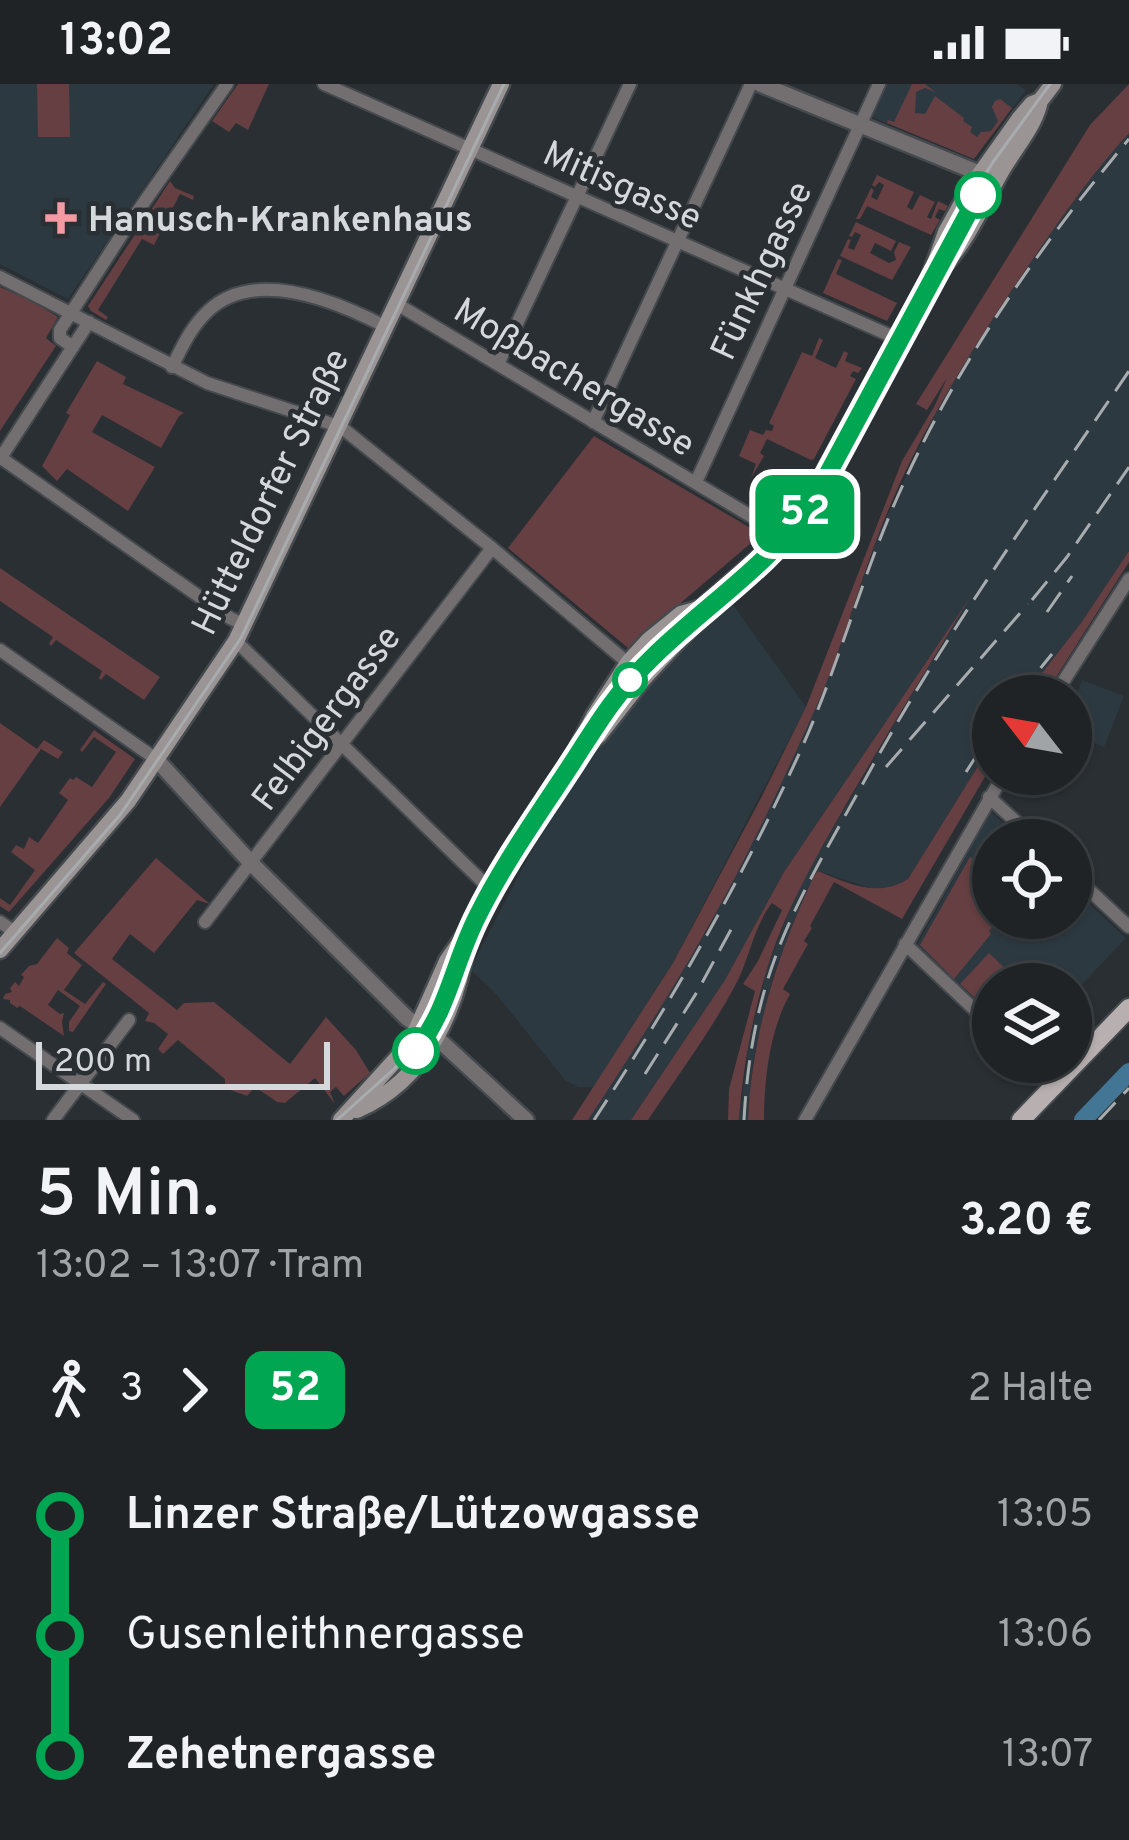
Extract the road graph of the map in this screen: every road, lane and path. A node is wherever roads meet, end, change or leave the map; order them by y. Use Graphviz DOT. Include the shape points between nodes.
graph roads {
  1 [pos="227,84"];
  2 [pos="324,84"];
  3 [pos="501,84"];
  4 [pos="630,84"];
  5 [pos="756,84"];
  6 [pos="879,84"];
  7 [pos="1053,84"];
  8 [pos="860,125"];
  9 [pos="472,150"];
  10 [pos="988,177"];
  11 [pos="577,198"];
  12 [pos="677,241"];
  13 [pos="0,278"];
  14 [pos="784,289"];
  15 [pos="397,304"];
  16 [pos="71,312"];
  17 [pos="89,322"];
  18 [pos="386,327"];
  19 [pos="898,339"];
  20 [pos="73,347"];
  21 [pos="498,364"];
  22 [pos="172,367"];
  23 [pos="593,422"];
  24 [pos="339,426"];
  25 [pos="0,458"];
  26 [pos="696,482"];
  27 [pos="784,536"];
  28 [pos="492,548"];
  29 [pos="1129,579"];
  30 [pos="702,608"];
  31 [pos="240,633"];
  32 [pos="0,650"];
  33 [pos="628,663"];
  34 [pos="1067,675"];
  35 [pos="642,680"];
  36 [pos="341,746"];
  37 [pos="575,754"];
  38 [pos="156,759"];
  39 [pos="989,797"];
  40 [pos="1013,819"];
  41 [pos="251,863"];
  42 [pos="489,888"];
  43 [pos="1092,893"];
  44 [pos="205,922"];
  45 [pos="8,927"];
  46 [pos="1129,927"];
  47 [pos="467,932"];
  48 [pos="905,944"];
  49 [pos="0,950"];
  50 [pos="972,1007"];
  51 [pos="1129,1008"];
  52 [pos="129,1020"];
  53 [pos="420,1027"];
  54 [pos="0,1028"];
  55 [pos="437,1038"];
  56 [pos="1055,1084"];
  57 [pos="82,1085"];
  58 [pos="346,1117"];
  59 [pos="53,1120"];
  60 [pos="133,1120"];
  61 [pos="526,1120"];
  62 [pos="806,1120"];
  63 [pos="1021,1120"];
  1 -- 16 [label="street"];
  2 -- 9 [label="street, Mitisgasse"];
  3 -- 9 [label="main road, Hütteldorfer Straße"];
  4 -- 11 [label="street"];
  5 -- 8 [label="street"];
  5 -- 12 [label="street"];
  6 -- 8 [label="street, Fünkhgasse"];
  7 -- 10 [label="main road"];
  8 -- 10 [label="street"];
  8 -- 14 [label="street, Fünkhgasse"];
  9 -- 11 [label="street, Mitisgasse"];
  9 -- 15 [label="main road, Hütteldorfer Straße"];
  10 -- 19 [label="main road" via="962,244 929,280"];
  11 -- 12 [label="street, Mitisgasse"];
  11 -- 21 [label="street"];
  12 -- 14 [label="street, Mitisgasse"];
  12 -- 23 [label="street"];
  13 -- 16 [label="street"];
  14 -- 19 [label="street, Mitisgasse"];
  14 -- 26 [label="street, Fünkhgasse"];
  15 -- 18 [label="main road, Hütteldorfer Straße"];
  15 -- 21 [label="street, Moßbachergasse"];
  16 -- 17 [label="street"];
  16 -- 20 [label="street" via="58,335"];
  17 -- 20 [label="street"];
  17 -- 22 [label="street"];
  18 -- 22 [label="street" via="308,296 243,294 209,309"];
  18 -- 24 [label="main road, Hütteldorfer Straße"];
  19 -- 27 [label="main road"];
  20 -- 25 [label="street"];
  21 -- 23 [label="street, Moßbachergasse"];
  22 -- 24 [label="street"];
  23 -- 26 [label="street, Moßbachergasse"];
  24 -- 28 [label="street"];
  24 -- 31 [label="main road, Hütteldorfer Straße"];
  25 -- 31 [label="street" via="230,618"];
  26 -- 27 [label="street, Moßbachergasse"];
  27 -- 30 [label="main road"];
  28 -- 33 [label="street"];
  28 -- 36 [label="street, Felbigergasse"];
  29 -- 34 [label="street"];
  30 -- 33 [label="main road" via="681,614"];
  30 -- 35 [label="main road"];
  31 -- 36 [label="street"];
  31 -- 38 [label="main road, Hütteldorfer Straße"];
  32 -- 38 [label="street"];
  33 -- 35 [label="street"];
  33 -- 37 [label="main road"];
  35 -- 37 [label="main road"];
  36 -- 41 [label="street, Felbigergasse"];
  36 -- 42 [label="street"];
  37 -- 42 [label="main road"];
  38 -- 41 [label="street"];
  38 -- 45 [label="main road, Hütteldorfer Straße" via="116,817"];
  39 -- 40 [label="street"];
  39 -- 48 [label="street"];
  41 -- 44 [label="street, Felbigergasse"];
  41 -- 53 [label="street"];
  42 -- 47 [label="main road"];
  43 -- 46 [label="street"];
  45 -- 49 [label="main road, Hütteldorfer Straße"];
  47 -- 53 [label="main road"];
  47 -- 55 [label="main road"];
  48 -- 50 [label="street"];
  48 -- 62 [label="street"];
  51 -- 56 [label="main road"];
  52 -- 57 [label="street"];
  53 -- 55 [label="street"];
  53 -- 58 [label="main road"];
  54 -- 57 [label="street"];
  55 -- 58 [label="main road" via="406,1078"];
  55 -- 61 [label="street"];
  56 -- 63 [label="main road"];
  57 -- 59 [label="street"];
  57 -- 60 [label="street"];
}
